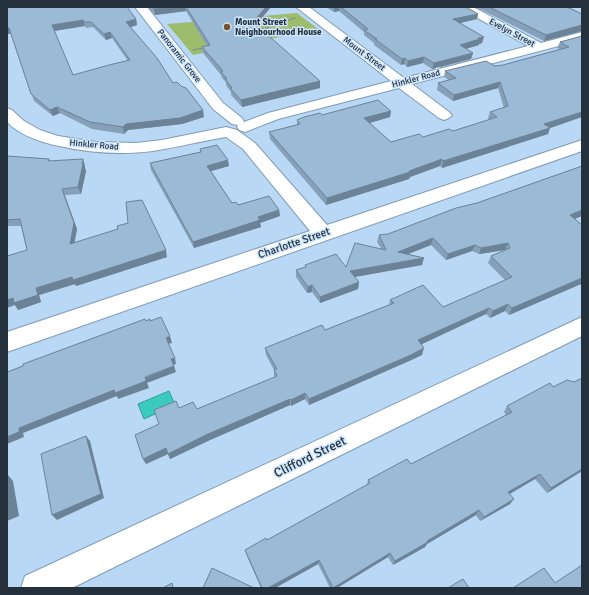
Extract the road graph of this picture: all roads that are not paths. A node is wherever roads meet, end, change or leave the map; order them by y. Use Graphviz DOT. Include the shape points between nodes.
graph roads {
  1 [pos="141,7"];
  2 [pos="465,7"];
  3 [pos="300,12"];
  4 [pos="582,36"];
  5 [pos="539,47"];
  6 [pos="402,83"];
  7 [pos="7,113"];
  8 [pos="444,115"];
  9 [pos="235,129"];
  10 [pos="582,145"];
  11 [pos="323,233"];
  12 [pos="582,326"];
  13 [pos="7,342"];
  14 [pos="37,588"];
  1 -- 9 [label="street, Panoramic Grove"];
  2 -- 5 [label="street, Evelyn Street"];
  3 -- 6 [label="street, Mount Street"];
  4 -- 5 [label="street, Hinkler Road"];
  5 -- 6 [label="street, Hinkler Road"];
  6 -- 8 [label="street, Mount Street"];
  6 -- 9 [label="street, Hinkler Road" via="273,116"];
  7 -- 9 [label="street, Hinkler Road" via="22,128 58,142 115,148 154,146"];
  9 -- 11 [label="street, Panoramic Grove"];
  10 -- 11 [label="street, Charlotte Street"];
  11 -- 13 [label="street, Charlotte Street"];
  12 -- 14 [label="street, Clifford Street"];
}
